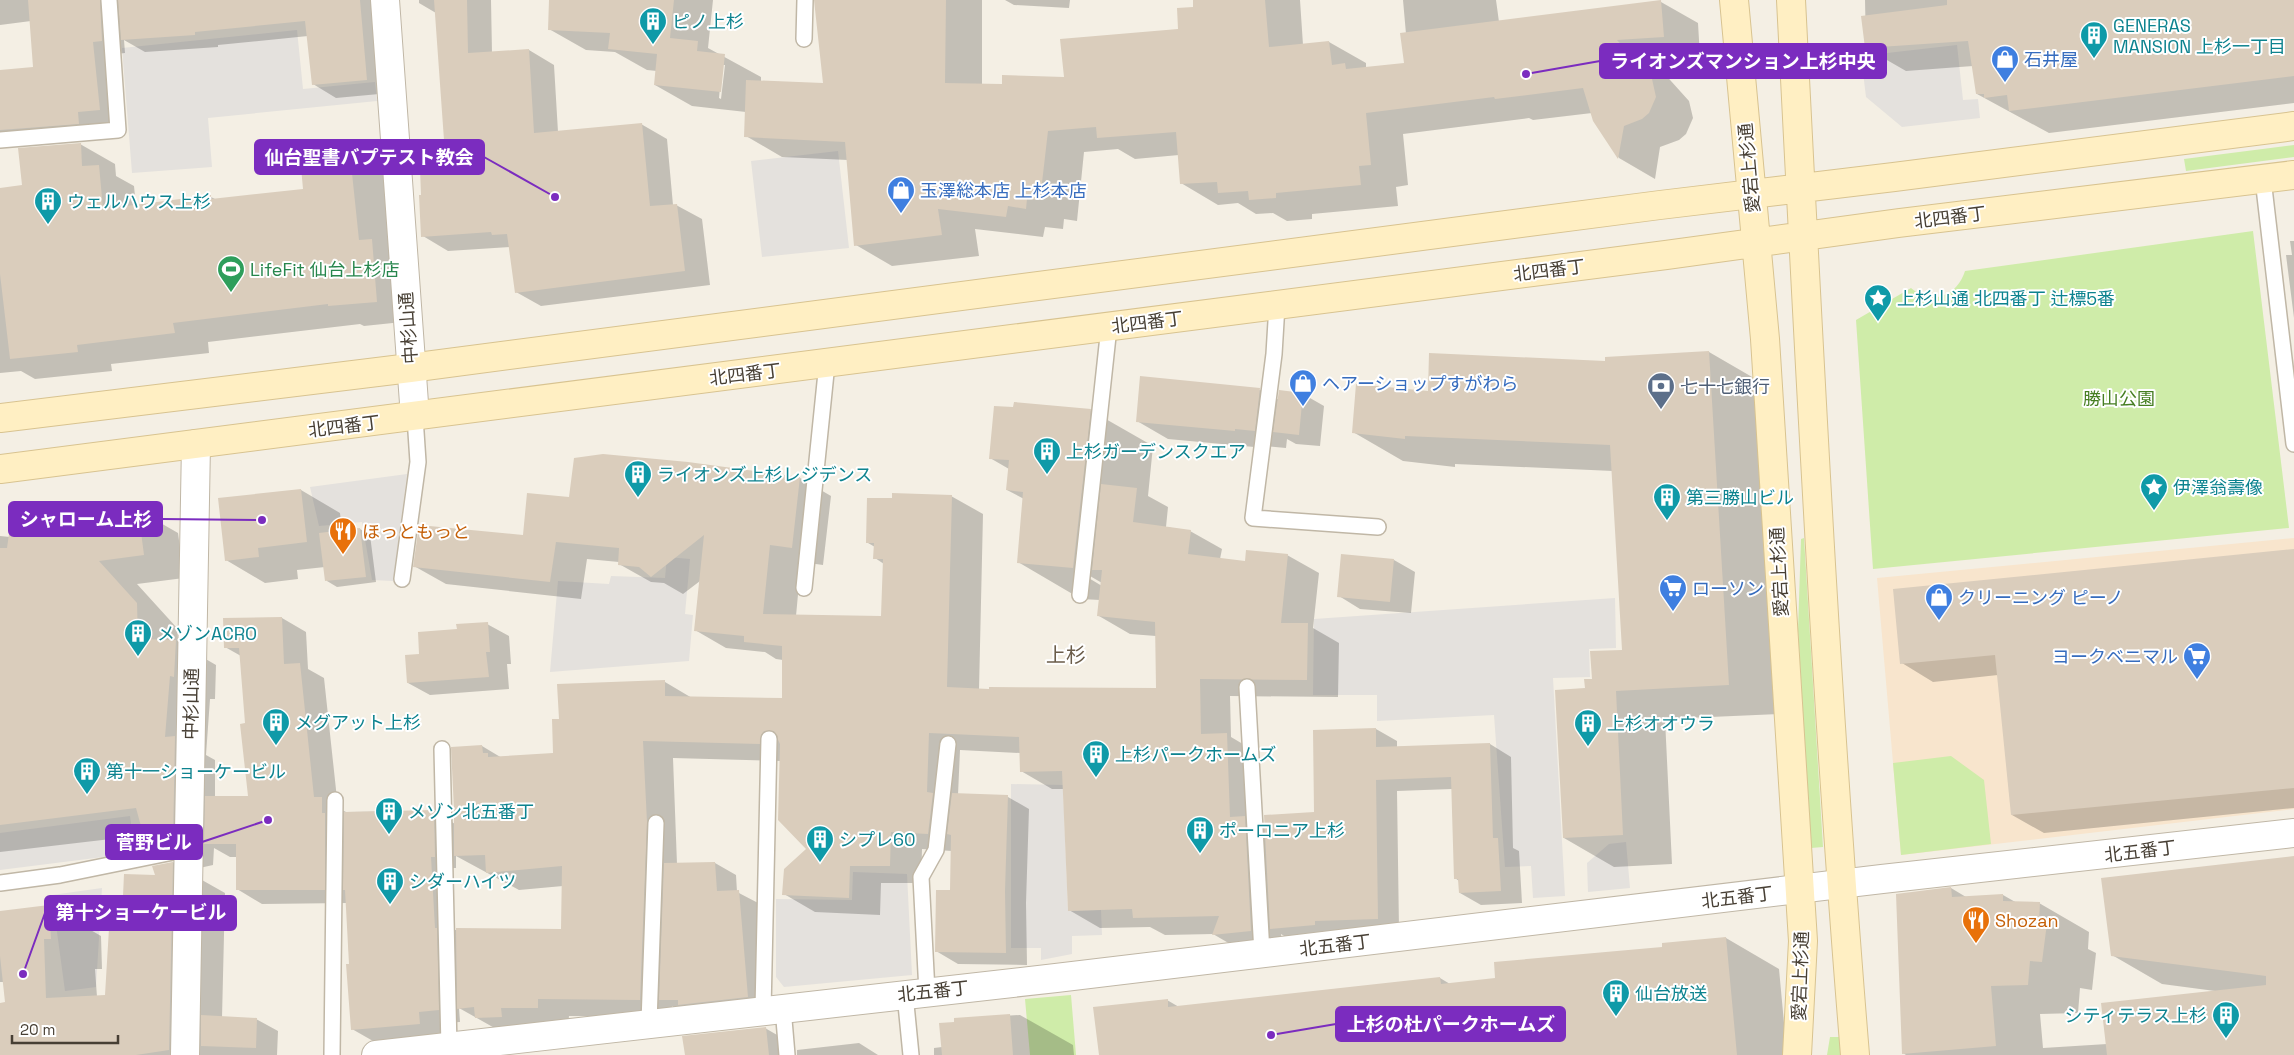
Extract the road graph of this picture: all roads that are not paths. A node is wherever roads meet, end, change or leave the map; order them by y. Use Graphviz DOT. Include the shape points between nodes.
graph roads {
  1 [pos="109,0"];
  2 [pos="385,0"];
  3 [pos="805,0"];
  4 [pos="1734,0"];
  5 [pos="1791,0"];
  6 [pos="804,39"];
  7 [pos="2294,126"];
  8 [pos="0,140"];
  9 [pos="2294,175"];
  10 [pos="2263,179"];
  11 [pos="1801,188"];
  12 [pos="1751,194"];
  13 [pos="1803,237"];
  14 [pos="1756,244"];
  15 [pos="1277,305"];
  16 [pos="1109,327"];
  17 [pos="827,363"];
  18 [pos="410,368"];
  19 [pos="415,417"];
  20 [pos="0,418"];
  21 [pos="196,444"];
  22 [pos="2294,444"];
  23 [pos="0,469"];
  24 [pos="1378,527"];
  25 [pos="402,579"];
  26 [pos="804,588"];
  27 [pos="1080,595"];
  28 [pos="1247,688"];
  29 [pos="769,739"];
  30 [pos="948,744"];
  31 [pos="442,749"];
  32 [pos="335,800"];
  33 [pos="656,823"];
  34 [pos="2294,833"];
  35 [pos="188,849"];
  36 [pos="0,883"];
  37 [pos="1842,884"];
  38 [pos="1799,889"];
  39 [pos="1262,953"];
  40 [pos="916,993"];
  41 [pos="773,1009"];
  42 [pos="650,1023"];
  43 [pos="449,1047"];
  44 [pos="501,1048"];
  45 [pos="185,1055"];
  46 [pos="332,1055"];
  47 [pos="376,1055"];
  48 [pos="787,1055"];
  49 [pos="911,1055"];
  50 [pos="1797,1055"];
  51 [pos="1855,1055"];
  1 -- 8 [label="lane" via="118,130"];
  2 -- 18 [label="street, 中杉山通"];
  3 -- 6 [label="lane"];
  4 -- 12 [label="street, 愛宕上杉通"];
  5 -- 11 [label="street"];
  7 -- 11 [label="street"];
  9 -- 10 [label="street, 北四番丁"];
  10 -- 13 [label="street, 北四番丁"];
  10 -- 22 [label="lane"];
  11 -- 12 [label="street"];
  11 -- 13 [label="street"];
  12 -- 14 [label="street, 愛宕上杉通"];
  12 -- 18 [label="street"];
  13 -- 14 [label="street, 北四番丁"];
  13 -- 37 [label="street"];
  14 -- 15 [label="street, 北四番丁"];
  14 -- 38 [label="street, 愛宕上杉通" via="1765,339"];
  15 -- 16 [label="street, 北四番丁"];
  15 -- 24 [label="lane" via="1274,354 1253,518"];
  16 -- 17 [label="street, 北四番丁"];
  16 -- 27 [label="lane"];
  17 -- 19 [label="street, 北四番丁"];
  17 -- 26 [label="lane"];
  18 -- 19 [label="street, 中杉山通"];
  18 -- 20 [label="street"];
  19 -- 21 [label="street, 北四番丁"];
  19 -- 25 [label="lane" via="418,462"];
  21 -- 23 [label="street, 北四番丁"];
  21 -- 35 [label="street, 中杉山通"];
  28 -- 39 [label="lane"];
  29 -- 41 [label="lane"];
  30 -- 40 [label="lane" via="936,850 921,877"];
  31 -- 43 [label="lane"];
  32 -- 46 [label="lane"];
  33 -- 42 [label="lane"];
  34 -- 37 [label="street, 北五番丁"];
  35 -- 36 [label="lane" via="60,875"];
  35 -- 45 [label="street, 中杉山通"];
  37 -- 38 [label="street, 北五番丁"];
  37 -- 51 [label="street"];
  38 -- 39 [label="street, 北五番丁"];
  38 -- 50 [label="street, 愛宕上杉通" via="1803,941"];
  39 -- 40 [label="street, 北五番丁"];
  40 -- 41 [label="street, 北五番丁"];
  40 -- 49 [label="lane"];
  41 -- 42 [label="street, 北五番丁"];
  41 -- 48 [label="lane"];
  42 -- 44 [label="street, 北五番丁"];
  43 -- 44 [label="street, 北五番丁"];
  43 -- 47 [label="street, 北五番丁"];
}
